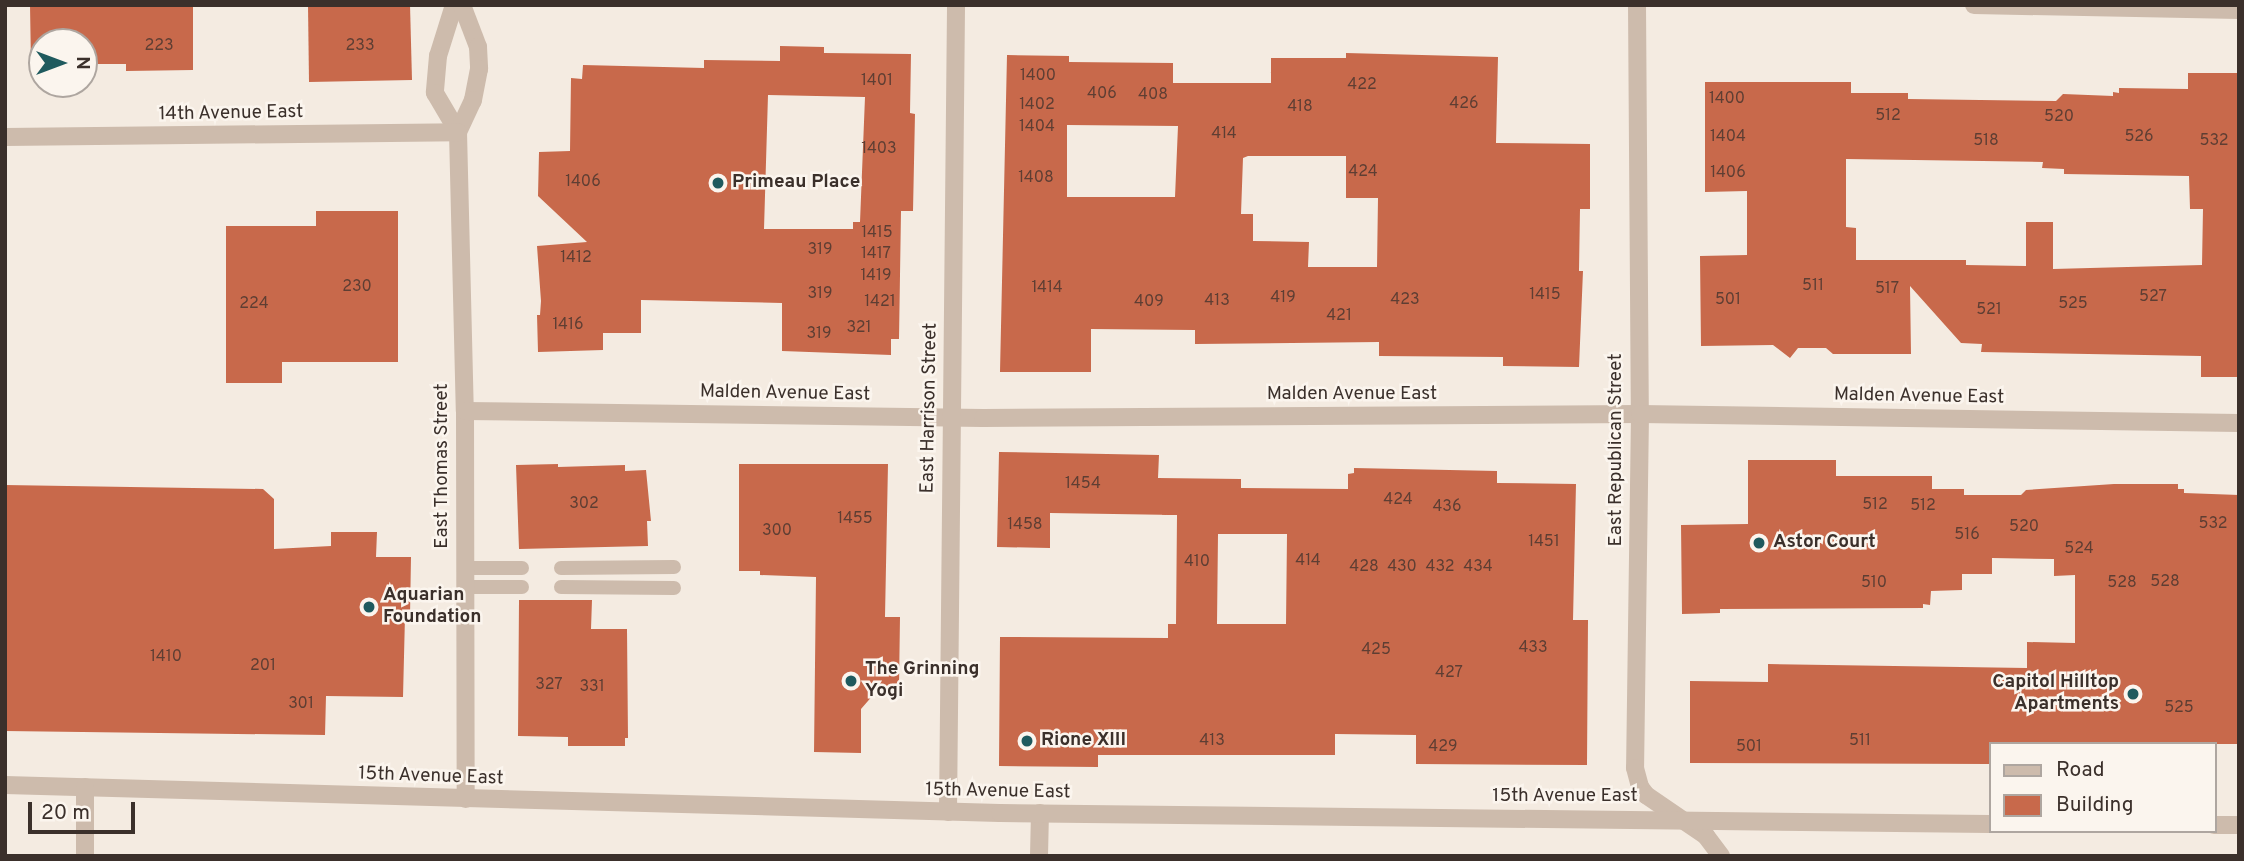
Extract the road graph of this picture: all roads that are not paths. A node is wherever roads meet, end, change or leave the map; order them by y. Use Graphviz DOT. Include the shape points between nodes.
graph roads {
  1 [pos="454,5"];
  2 [pos="462,5"];
  3 [pos="956,5"];
  4 [pos="1637,5"];
  5 [pos="1974,5"];
  6 [pos="2239,10"];
  7 [pos="457,132"];
  8 [pos="5,137"];
  9 [pos="465,411"];
  10 [pos="1640,414"];
  11 [pos="951,417"];
  12 [pos="2239,423"];
  13 [pos="464,568"];
  14 [pos="522,568"];
  15 [pos="561,568"];
  16 [pos="674,568"];
  17 [pos="465,587"];
  18 [pos="522,587"];
  19 [pos="561,587"];
  20 [pos="674,588"];
  21 [pos="5,785"];
  22 [pos="85,787"];
  23 [pos="466,799"];
  24 [pos="948,812"];
  25 [pos="1040,813"];
  26 [pos="1683,819"];
  27 [pos="1988,824"];
  28 [pos="2216,825"];
  29 [pos="2239,825"];
  30 [pos="85,856"];
  31 [pos="1039,856"];
  32 [pos="1721,856"];
  1 -- 7 [label="street, East Thomas Street" via="438,56 436,93"];
  2 -- 7 [label="street, East Thomas Street" via="478,47 479,69 473,100"];
  3 -- 11 [label="street, East Harrison Street"];
  4 -- 10 [label="street, East Republican Street"];
  5 -- 6 [label="street"];
  7 -- 8 [label="street, 14th Avenue East"];
  7 -- 9 [label="street, East Thomas Street"];
  9 -- 11 [label="street, Malden Avenue East"];
  9 -- 13 [label="street, East Thomas Street"];
  10 -- 11 [label="street, Malden Avenue East"];
  10 -- 12 [label="street, Malden Avenue East"];
  10 -- 26 [label="street, East Republican Street" via="1635,768 1646,795"];
  11 -- 24 [label="street, East Harrison Street"];
  13 -- 14 [label="lane"];
  13 -- 17 [label="street, East Thomas Street"];
  15 -- 16 [label="lane"];
  17 -- 18 [label="lane"];
  17 -- 23 [label="street, East Thomas Street"];
  19 -- 20 [label="lane"];
  21 -- 22 [label="street, 15th Avenue East"];
  22 -- 23 [label="street, 15th Avenue East"];
  22 -- 30 [label="street"];
  23 -- 24 [label="street, 15th Avenue East"];
  24 -- 25 [label="street, 15th Avenue East"];
  25 -- 26 [label="street, 15th Avenue East"];
  25 -- 31 [label="street"];
  26 -- 27 [label="street, 15th Avenue East"];
  26 -- 32 [label="street, East Republican Street" via="1706,836"];
  28 -- 29 [label="street"];
}
